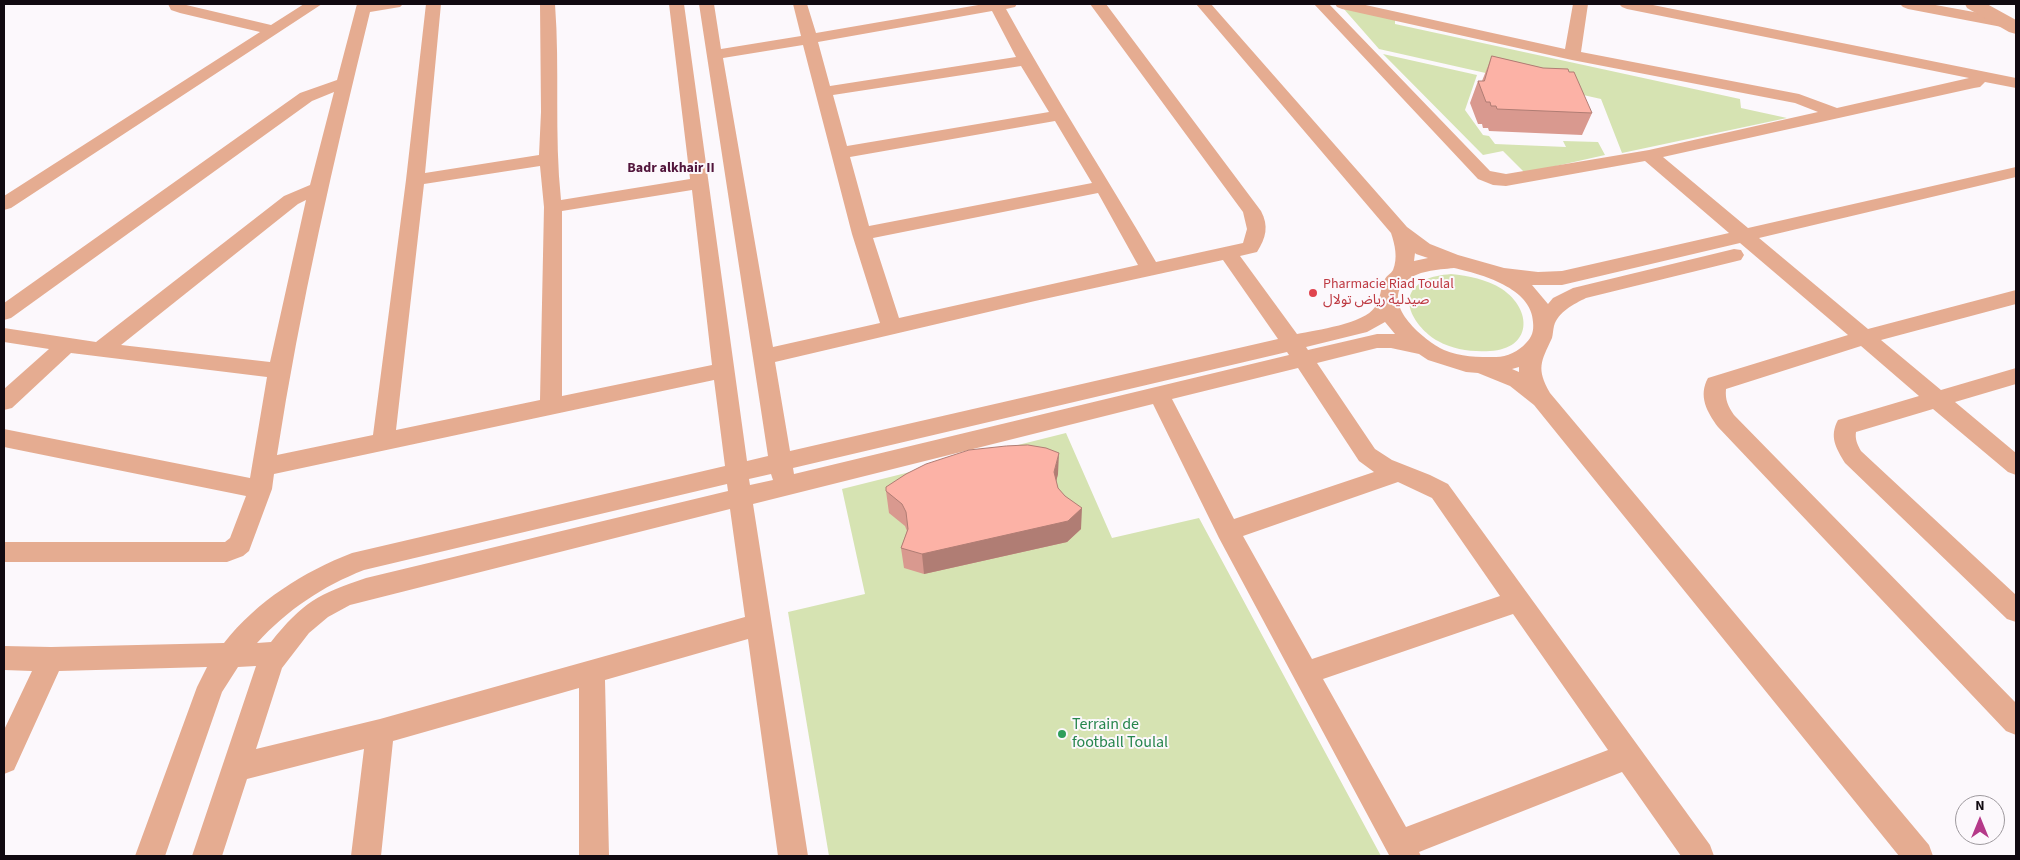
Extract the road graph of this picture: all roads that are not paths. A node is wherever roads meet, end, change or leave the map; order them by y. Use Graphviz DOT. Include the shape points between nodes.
graph roads {
  1 [pos="175,4"];
  2 [pos="314,4"];
  3 [pos="394,4"];
  4 [pos="433,4"];
  5 [pos="548,4"];
  6 [pos="677,4"];
  7 [pos="706,4"];
  8 [pos="800,4"];
  9 [pos="1001,4"];
  10 [pos="1098,4"];
  11 [pos="1203,4"];
  12 [pos="1322,4"];
  13 [pos="1342,4"];
  14 [pos="1581,4"];
  15 [pos="1627,4"];
  16 [pos="1908,4"];
  17 [pos="1974,4"];
  18 [pos="363,6"];
  19 [pos="2012,26"];
  20 [pos="272,30"];
  21 [pos="810,40"];
  22 [pos="714,55"];
  23 [pos="1572,55"];
  24 [pos="1026,60"];
  25 [pos="1982,76"];
  26 [pos="343,83"];
  27 [pos="2016,83"];
  28 [pos="824,92"];
  29 [pos="1834,113"];
  30 [pos="1059,115"];
  31 [pos="840,152"];
  32 [pos="1649,155"];
  33 [pos="548,158"];
  34 [pos="2016,172"];
  35 [pos="416,180"];
  36 [pos="700,183"];
  37 [pos="1103,186"];
  38 [pos="318,188"];
  39 [pos="2016,188"];
  40 [pos="4,204"];
  41 [pos="553,207"];
  42 [pos="1400,231"];
  43 [pos="862,234"];
  44 [pos="1752,242"];
  45 [pos="1228,253"];
  46 [pos="1454,261"];
  47 [pos="1150,269"];
  48 [pos="1401,274"];
  49 [pos="1503,275"];
  50 [pos="2016,297"];
  51 [pos="1388,303"];
  52 [pos="4,314"];
  53 [pos="1544,324"];
  54 [pos="892,327"];
  55 [pos="4,336"];
  56 [pos="1866,337"];
  57 [pos="67,345"];
  58 [pos="1420,347"];
  59 [pos="1536,349"];
  60 [pos="100,350"];
  61 [pos="1298,351"];
  62 [pos="763,357"];
  63 [pos="1472,366"];
  64 [pos="724,370"];
  65 [pos="279,371"];
  66 [pos="2016,376"];
  67 [pos="1159,395"];
  68 [pos="1938,398"];
  69 [pos="1542,399"];
  70 [pos="4,402"];
  71 [pos="551,406"];
  72 [pos="4,438"];
  73 [pos="383,442"];
  74 [pos="781,462"];
  75 [pos="2016,466"];
  76 [pos="1397,473"];
  77 [pos="262,478"];
  78 [pos="738,485"];
  79 [pos="785,486"];
  80 [pos="1228,531"];
  81 [pos="4,552"];
  82 [pos="1517,602"];
  83 [pos="2016,611"];
  84 [pos="759,625"];
  85 [pos="231,654"];
  86 [pos="277,654"];
  87 [pos="4,658"];
  88 [pos="52,659"];
  89 [pos="1305,673"];
  90 [pos="592,674"];
  91 [pos="2016,722"];
  92 [pos="380,732"];
  93 [pos="1628,756"];
  94 [pos="4,760"];
  95 [pos="235,768"];
  96 [pos="1402,850"];
  97 [pos="150,856"];
  98 [pos="207,856"];
  99 [pos="366,856"];
  100 [pos="594,856"];
  101 [pos="793,856"];
  102 [pos="1699,856"];
  103 [pos="1918,856"];
  1 -- 20 [label="street" via="185,10"];
  2 -- 20 [label="street"];
  3 -- 18 [label="street"];
  4 -- 35 [label="street"];
  5 -- 33 [label="street"];
  6 -- 36 [label="street"];
  7 -- 22 [label="street"];
  8 -- 21 [label="street"];
  9 -- 21 [label="street"];
  9 -- 24 [label="street"];
  10 -- 45 [label="street" via="1256,218 1256,238 1250,247"];
  11 -- 42 [label="street"];
  12 -- 32 [label="street" via="1484,175 1506,180"];
  13 -- 23 [label="street"];
  14 -- 23 [label="street"];
  15 -- 25 [label="street"];
  16 -- 19 [label="street"];
  17 -- 19 [label="street"];
  18 -- 26 [label="street"];
  20 -- 40 [label="street"];
  21 -- 22 [label="street"];
  21 -- 28 [label="street"];
  22 -- 62 [label="street"];
  23 -- 29 [label="street" via="1799,99"];
  24 -- 28 [label="street"];
  24 -- 30 [label="street"];
  25 -- 27 [label="street"];
  25 -- 29 [label="street" via="1974,83"];
  26 -- 38 [label="street"];
  26 -- 52 [label="street" via="306,97"];
  28 -- 31 [label="street"];
  29 -- 32 [label="street"];
  30 -- 31 [label="street"];
  30 -- 37 [label="street"];
  31 -- 43 [label="street"];
  32 -- 44 [label="street"];
  33 -- 35 [label="street"];
  33 -- 41 [label="street"];
  34 -- 44 [label="street"];
  35 -- 73 [label="street"];
  36 -- 41 [label="street"];
  36 -- 64 [label="street"];
  37 -- 43 [label="street"];
  37 -- 47 [label="street"];
  38 -- 60 [label="street" via="291,200"];
  38 -- 65 [label="street"];
  39 -- 44 [label="street"];
  41 -- 71 [label="street"];
  42 -- 46 [label="street" via="1423,249"];
  42 -- 48 [label="street" via="1406,247"];
  43 -- 54 [label="street"];
  44 -- 49 [label="street" via="1562,278"];
  44 -- 53 [label="street" via="1580,293 1560,303"];
  44 -- 56 [label="street"];
  45 -- 47 [label="street"];
  45 -- 61 [label="street"];
  46 -- 48 [label="street" via="1415,266"];
  46 -- 49 [label="street"];
  47 -- 54 [label="street"];
  48 -- 51 [label="street" via="1390,287"];
  49 -- 53 [label="street" via="1532,297"];
  50 -- 56 [label="street"];
  51 -- 58 [label="street" via="1390,315 1397,326"];
  51 -- 61 [label="street" via="1381,315 1360,327"];
  53 -- 59 [label="street" via="1543,337"];
  54 -- 62 [label="street"];
  55 -- 57 [label="street"];
  56 -- 68 [label="street"];
  56 -- 91 [label="street" via="1716,384 1716,406 1733,428"];
  57 -- 60 [label="street"];
  57 -- 70 [label="street"];
  58 -- 61 [label="street" via="1377,341"];
  58 -- 63 [label="street" via="1453,362"];
  59 -- 63 [label="street" via="1510,364"];
  59 -- 69 [label="street" via="1530,358 1530,377"];
  60 -- 65 [label="street"];
  61 -- 67 [label="street"];
  61 -- 74 [label="street"];
  61 -- 76 [label="street" via="1367,455"];
  62 -- 74 [label="street"];
  63 -- 69 [label="street" via="1518,380"];
  64 -- 71 [label="street"];
  64 -- 78 [label="street"];
  65 -- 77 [label="street"];
  66 -- 68 [label="street"];
  67 -- 79 [label="street"];
  67 -- 80 [label="street"];
  68 -- 75 [label="street"];
  68 -- 83 [label="street" via="1846,426 1842,435 1845,445 1853,457"];
  69 -- 103 [label="street"];
  71 -- 73 [label="street"];
  72 -- 77 [label="street"];
  73 -- 77 [label="street"];
  74 -- 78 [label="street"];
  74 -- 79 [label="street"];
  76 -- 80 [label="street"];
  76 -- 82 [label="street" via="1427,482 1440,491"];
  77 -- 81 [label="street" via="240,544 226,552"];
  78 -- 79 [label="street"];
  78 -- 84 [label="street"];
  78 -- 85 [label="street" via="361,560 337,568 288,598"];
  78 -- 86 [label="street" via="342,597 300,625"];
  80 -- 89 [label="street"];
  82 -- 89 [label="street"];
  82 -- 93 [label="street"];
  84 -- 90 [label="street"];
  84 -- 101 [label="street"];
  85 -- 86 [label="street"];
  85 -- 88 [label="street"];
  85 -- 97 [label="street" via="210,686"];
  86 -- 95 [label="street" via="262,684"];
  87 -- 88 [label="street"];
  88 -- 94 [label="street"];
  89 -- 96 [label="street"];
  90 -- 92 [label="street"];
  90 -- 100 [label="street"];
  92 -- 95 [label="street"];
  92 -- 99 [label="street"];
  93 -- 96 [label="street"];
  93 -- 102 [label="street"];
  95 -- 98 [label="street"];
}
